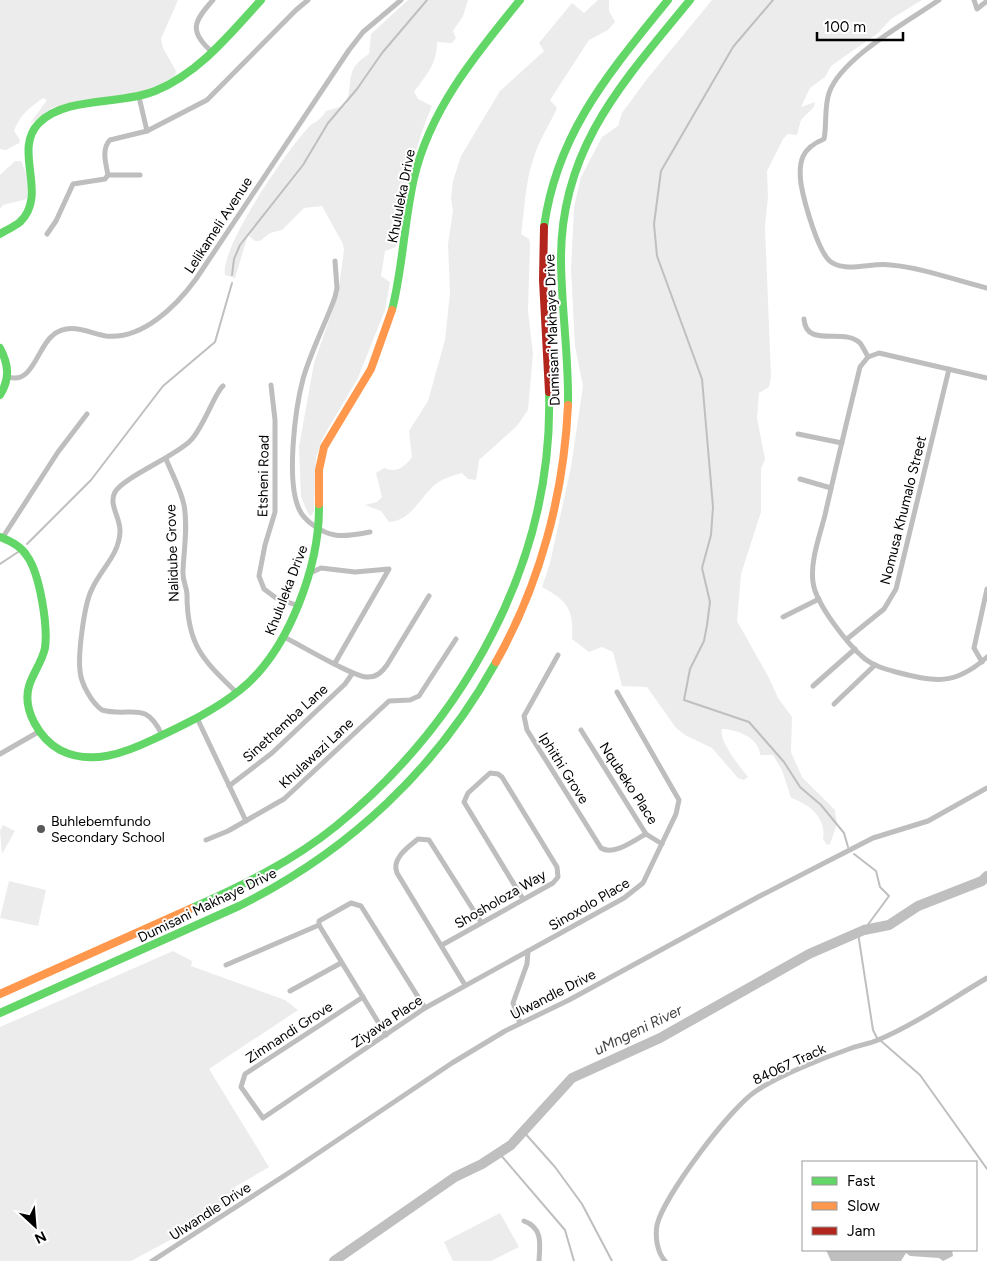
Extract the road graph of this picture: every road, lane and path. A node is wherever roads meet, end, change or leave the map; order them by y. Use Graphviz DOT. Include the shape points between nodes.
graph roads {
  1 [pos="213,0"];
  2 [pos="261,0"];
  3 [pos="308,0"];
  4 [pos="400,0"];
  5 [pos="520,0"];
  6 [pos="668,0"];
  7 [pos="690,0"];
  8 [pos="938,0"];
  9 [pos="974,0"];
  10 [pos="987,1"];
  11 [pos="212,52"];
  12 [pos="139,97"];
  13 [pos="147,131"];
  14 [pos="108,175"];
  15 [pos="140,175"];
  16 [pos="0,234"];
  17 [pos="47,234"];
  18 [pos="335,262"];
  19 [pos="987,288"];
  20 [pos="804,319"];
  21 [pos="0,348"];
  22 [pos="868,357"];
  23 [pos="949,369"];
  24 [pos="9,377"];
  25 [pos="987,378"];
  26 [pos="271,385"];
  27 [pos="223,386"];
  28 [pos="0,395"];
  29 [pos="87,414"];
  30 [pos="798,434"];
  31 [pos="842,443"];
  32 [pos="166,459"];
  33 [pos="800,479"];
  34 [pos="831,488"];
  35 [pos="319,528"];
  36 [pos="370,532"];
  37 [pos="2,537"];
  38 [pos="308,574"];
  39 [pos="987,589"];
  40 [pos="429,596"];
  41 [pos="819,599"];
  42 [pos="296,605"];
  43 [pos="783,617"];
  44 [pos="282,636"];
  45 [pos="847,638"];
  46 [pos="456,639"];
  47 [pos="855,649"];
  48 [pos="558,655"];
  49 [pos="987,657"];
  50 [pos="982,662"];
  51 [pos="335,663"];
  52 [pos="875,665"];
  53 [pos="352,674"];
  54 [pos="813,686"];
  55 [pos="617,692"];
  56 [pos="237,693"];
  57 [pos="834,704"];
  58 [pos="197,718"];
  59 [pos="581,730"];
  60 [pos="40,731"];
  61 [pos="162,735"];
  62 [pos="0,754"];
  63 [pos="229,786"];
  64 [pos="987,788"];
  65 [pos="246,821"];
  66 [pos="646,834"];
  67 [pos="206,840"];
  68 [pos="662,844"];
  69 [pos="523,900"];
  70 [pos="481,922"];
  71 [pos="319,925"];
  72 [pos="442,945"];
  73 [pos="528,952"];
  74 [pos="340,963"];
  75 [pos="226,965"];
  76 [pos="987,978"];
  77 [pos="465,985"];
  78 [pos="290,992"];
  79 [pos="0,994"];
  80 [pos="363,997"];
  81 [pos="425,1008"];
  82 [pos="0,1013"];
  83 [pos="520,1023"];
  84 [pos="386,1035"];
  85 [pos="263,1118"];
  86 [pos="524,1221"];
  87 [pos="152,1261"];
  88 [pos="539,1261"];
  89 [pos="665,1261"];
  1 -- 11 [label="street" via="202,12 196,26 200,41"];
  2 -- 11 [label="main road"];
  3 -- 13 [label="street" via="212,97"];
  4 -- 24 [label="street, Lelikameli Avenue" via="355,41 178,302 149,324 127,333 108,336 84,329 58,332 51,336 28,373 17,378"];
  5 -- 35 [label="main road, Khululeka Drive" via="451,89 426,138 414,178 399,280 386,333 364,382 323,449"];
  6 -- 79 [label="main road, Dumisani Makhaye Drive" via="589,101 557,165 546,204 543,232 550,405 540,496 513,587 484,650 446,712 418,748 378,789 320,837 282,863 234,889"];
  7 -- 82 [label="main road, Dumisani Makhaye Drive" via="602,113 575,166 561,232 568,400 559,493 547,543 525,604 493,672 463,720 424,769 372,818 287,880 226,912"];
  8 -- 19 [label="street" via="864,53 838,76 828,96 824,139 810,145 804,153 800,173 802,187 817,237 829,261 843,267 891,265"];
  9 -- 10 [label="street" via="977,9"];
  11 -- 12 [label="main road" via="178,80"];
  12 -- 13 [label="street"];
  12 -- 16 [label="main road" via="58,111 41,121 29,143 34,192 31,203 19,222"];
  13 -- 14 [label="street" via="114,138 106,144"];
  14 -- 15 [label="street"];
  14 -- 17 [label="street" via="105,179 73,184"];
  18 -- 35 [label="street" via="335,297 302,381 294,436 294,483 298,504 304,516"];
  20 -- 22 [label="street" via="810,334 842,336 856,341"];
  21 -- 24 [label="main road"];
  22 -- 23 [label="street" via="879,353"];
  22 -- 31 [label="street" via="860,368"];
  23 -- 25 [label="street"];
  23 -- 45 [label="street, Nomusa Khumalo Street" via="896,589 884,609"];
  24 -- 28 [label="main road"];
  26 -- 42 [label="street, Etsheni Road" via="275,420 275,512 260,576 264,589 276,598"];
  27 -- 32 [label="street" via="218,390 200,430"];
  29 -- 37 [label="street"];
  30 -- 31 [label="street"];
  31 -- 34 [label="street"];
  32 -- 56 [label="street, Nalidube Grove" via="184,504 186,530 182,584 187,593 186,608 191,631 201,656"];
  32 -- 61 [label="street" via="124,483 114,494 112,503 120,532 111,561 89,596 80,670 84,684 99,708 149,714"];
  33 -- 34 [label="street"];
  34 -- 41 [label="street" via="812,572"];
  35 -- 36 [label="street" via="336,535"];
  35 -- 38 [label="main road, Khululeka Drive"];
  37 -- 60 [label="main road, Khululeka Drive" via="26,553 37,578 46,646 29,682 27,700"];
  38 -- 42 [label="main road, Khululeka Drive"];
  38 -- 51 [label="street" via="321,568 355,572 389,569"];
  39 -- 50 [label="street" via="974,648"];
  40 -- 53 [label="street" via="382,673 367,678"];
  41 -- 43 [label="street"];
  41 -- 45 [label="street"];
  42 -- 44 [label="main road, Khululeka Drive"];
  44 -- 51 [label="street"];
  44 -- 56 [label="main road, Khululeka Drive" via="261,672"];
  45 -- 47 [label="street"];
  46 -- 65 [label="street, Khulawazi Lane" via="419,696 410,700 394,699 385,704 290,794"];
  47 -- 52 [label="street"];
  47 -- 54 [label="street"];
  48 -- 66 [label="street, Iphithi Grove" via="524,716 527,730 601,848 609,851"];
  49 -- 50 [label="street"];
  50 -- 52 [label="street" via="962,675 938,681"];
  51 -- 53 [label="street"];
  52 -- 57 [label="street"];
  53 -- 63 [label="street, Sinethemba Lane" via="272,753"];
  55 -- 68 [label="street, Sinoxolo Place" via="679,800"];
  56 -- 58 [label="main road, Khululeka Drive"];
  58 -- 61 [label="main road, Khululeka Drive"];
  58 -- 63 [label="street"];
  59 -- 66 [label="street, Nqubeko Place"];
  60 -- 61 [label="main road, Khululeka Drive" via="66,753 94,758 124,753"];
  60 -- 62 [label="street"];
  63 -- 65 [label="street"];
  64 -- 83 [label="street, Ulwandle Drive" via="921,824 873,838"];
  65 -- 67 [label="street, Khulawazi Lane"];
  66 -- 68 [label="street, Nqubeko Place"];
  68 -- 73 [label="street, Sinoxolo Place" via="648,875 637,890"];
  69 -- 69 [label="street, Shosholoza Way" via="464,802 486,774 495,773 502,778 557,867 559,874 553,883"];
  69 -- 70 [label="street, Shosholoza Way"];
  70 -- 72 [label="street, Shosholoza Way"];
  70 -- 72 [label="street" via="429,840 418,839 398,858 395,866"];
  71 -- 74 [label="street"];
  71 -- 75 [label="street"];
  71 -- 81 [label="street" via="325,916 344,906 356,903 361,906"];
  72 -- 77 [label="street"];
  73 -- 77 [label="street, Ziyawa Place"];
  73 -- 83 [label="street" via="528,964 513,1003"];
  74 -- 78 [label="street"];
  74 -- 80 [label="street"];
  76 -- 89 [label="street, 84067 Track" via="898,1031 776,1080 748,1097 708,1142 661,1214 657,1238"];
  77 -- 81 [label="street, Ziyawa Place"];
  80 -- 84 [label="street"];
  80 -- 85 [label="street, Zimnandi Grove" via="245,1074 241,1087"];
  81 -- 84 [label="street, Ziyawa Place"];
  83 -- 87 [label="street, Ulwandle Drive" via="466,1054"];
  84 -- 85 [label="street, Ziyawa Place"];
  86 -- 88 [label="street" via="535,1227 539,1236"];
}
